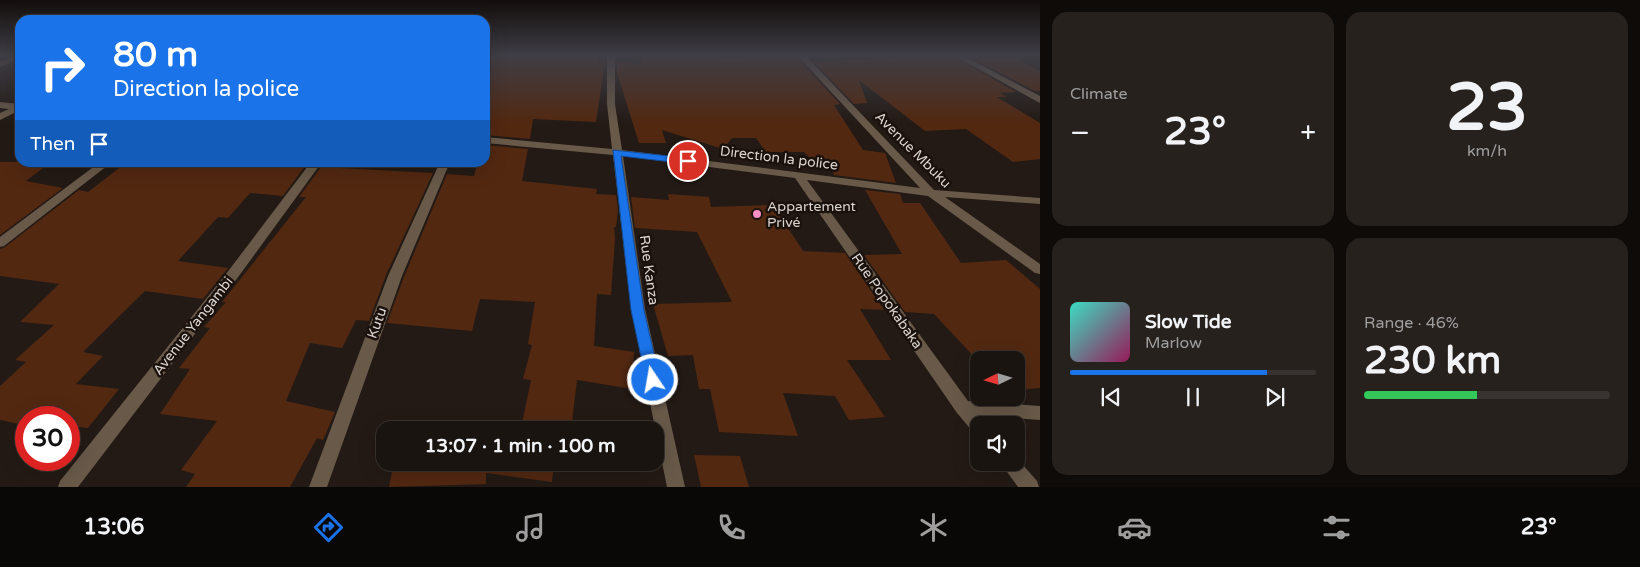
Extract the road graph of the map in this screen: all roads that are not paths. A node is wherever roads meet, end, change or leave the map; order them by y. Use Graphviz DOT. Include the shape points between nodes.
graph roads {
  1 [pos="611,78"];
  2 [pos="823,78"];
  3 [pos="1000,78"];
  4 [pos="1040,100"];
  5 [pos="0,105"];
  6 [pos="15,107"];
  7 [pos="15,109"];
  8 [pos="0,117"];
  9 [pos="490,140"];
  10 [pos="616,152"];
  11 [pos="100,167"];
  12 [pos="313,167"];
  13 [pos="443,167"];
  14 [pos="797,174"];
  15 [pos="931,193"];
  16 [pos="1040,201"];
  17 [pos="0,243"];
  18 [pos="1040,270"];
  19 [pos="963,408"];
  20 [pos="1040,413"];
  21 [pos="970,416"];
  22 [pos="1017,471"];
  23 [pos="66,487"];
  24 [pos="318,487"];
  25 [pos="676,487"];
  26 [pos="1030,487"];
  1 -- 10 [label="street, Rue Kanza"];
  2 -- 15 [label="street, Avenue Mbuku"];
  3 -- 4 [label="street"];
  5 -- 6 [label="street"];
  7 -- 8 [label="street"];
  9 -- 10 [label="street, Direction la police"];
  10 -- 14 [label="street, Direction la police"];
  10 -- 25 [label="street, Rue Kanza" via="638,310"];
  11 -- 17 [label="street"];
  12 -- 23 [label="street, Avenue Yangambi"];
  13 -- 24 [label="street, Kutu" via="395,276"];
  14 -- 15 [label="street, Direction la police"];
  14 -- 19 [label="street, Rue Popokabaka"];
  15 -- 16 [label="street, Direction la police"];
  15 -- 18 [label="street, Avenue Mbuku"];
  19 -- 20 [label="street"];
  19 -- 21 [label="street, Rue Popokabaka"];
  22 -- 26 [label="street"];
}
